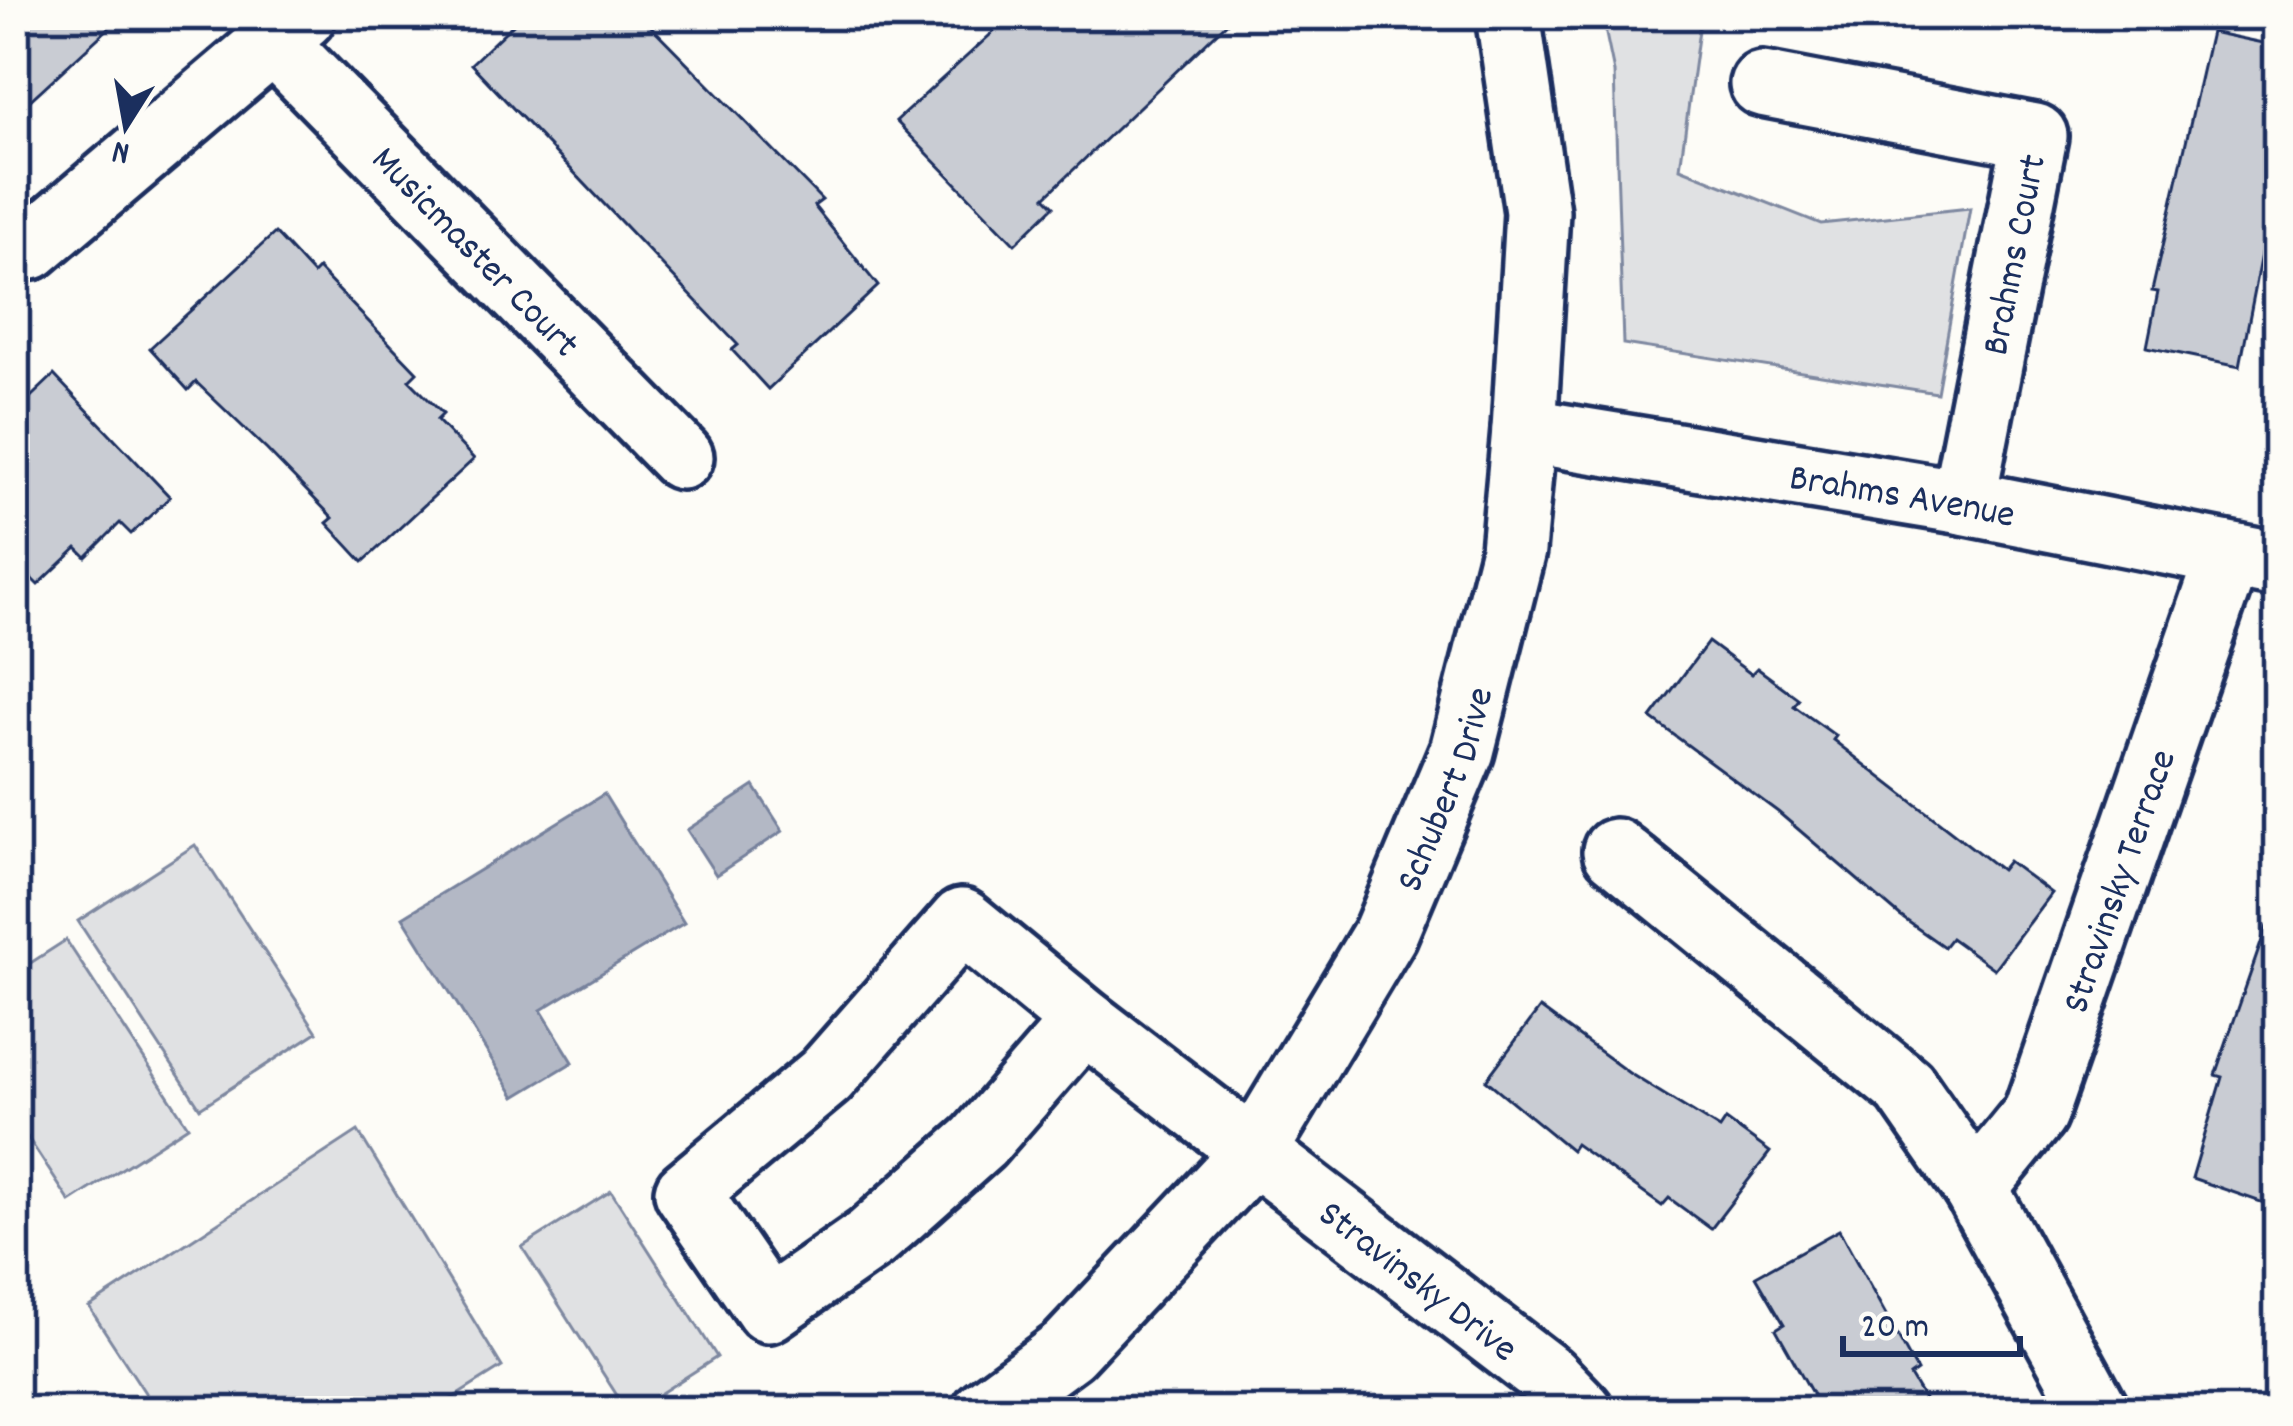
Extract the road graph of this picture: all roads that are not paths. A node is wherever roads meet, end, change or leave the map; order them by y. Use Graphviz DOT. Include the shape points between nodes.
graph roads {
  1 [pos="1508,15"];
  2 [pos="290,29"];
  3 [pos="1762,84"];
  4 [pos="15,250"];
  5 [pos="1524,430"];
  6 [pos="681,457"];
  7 [pos="1964,502"];
  8 [pos="2253,559"];
  9 [pos="1615,851"];
  10 [pos="1084,1021"];
  11 [pos="1254,1152"];
  12 [pos="1975,1188"];
  13 [pos="985,1411"];
  14 [pos="1581,1411"];
  15 [pos="2097,1411"];
  1 -- 5 [label="street, Schubert Drive" via="1537,212"];
  2 -- 4 [label="street" via="31,247"];
  2 -- 6 [label="street, Musicmaster Court"];
  3 -- 7 [label="street, Brahms Court" via="2035,136"];
  5 -- 7 [label="street, Brahms Avenue"];
  5 -- 11 [label="street, Schubert Drive" via="1513,550 1462,752 1385,934"];
  7 -- 8 [label="street, Brahms Avenue"];
  8 -- 12 [label="street, Stravinsky Terrace" via="2035,1114"];
  9 -- 12 [label="street" via="1906,1087"];
  10 -- 10 [label="street, Stravinsky Drive" via="962,921 826,1076 687,1192 768,1310 871,1238 979,1142"];
  10 -- 11 [label="street, Stravinsky Drive"];
  11 -- 13 [label="street, Schubert Drive" via="1068,1350"];
  11 -- 14 [label="street, Stravinsky Drive" via="1547,1376"];
  12 -- 15 [label="street"];
}
